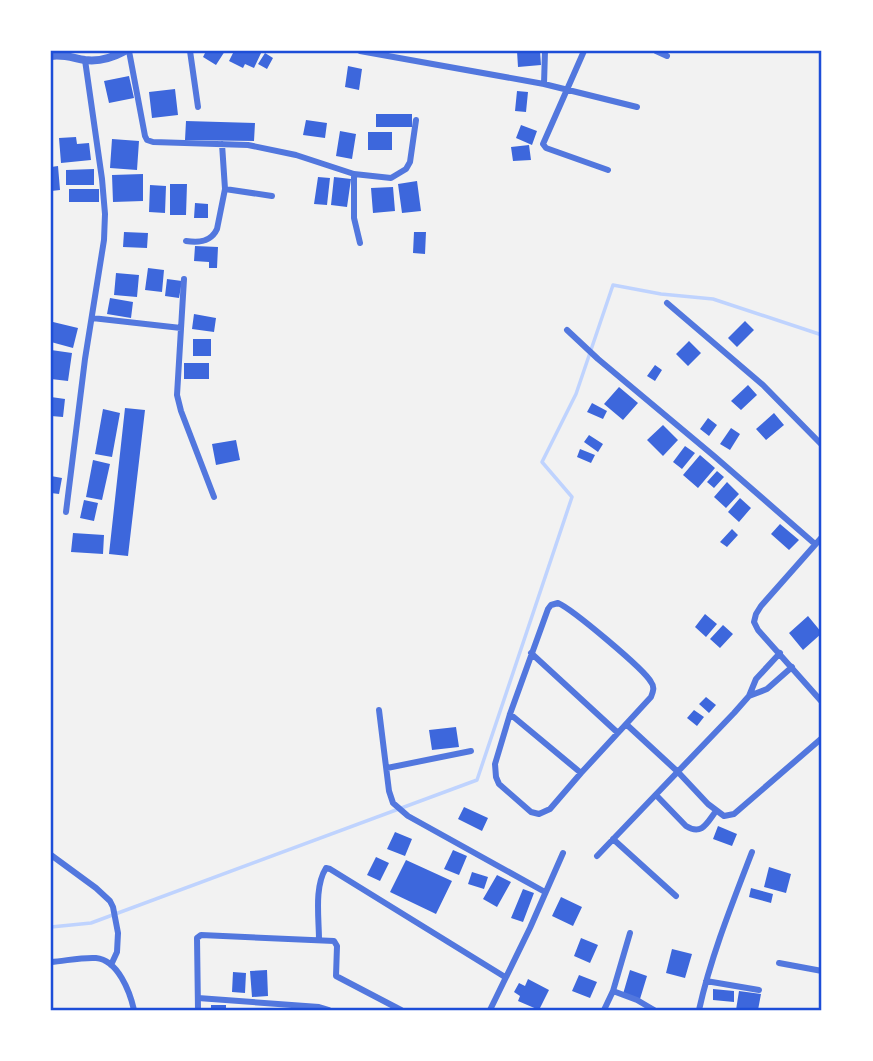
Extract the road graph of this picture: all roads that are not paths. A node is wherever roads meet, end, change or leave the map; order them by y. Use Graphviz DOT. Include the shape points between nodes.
graph roads {
  1 [pos="127,51"];
  2 [pos="190,51"];
  3 [pos="360,51"];
  4 [pos="545,51"];
  5 [pos="584,51"];
  6 [pos="656,51"];
  7 [pos="51,56"];
  8 [pos="667,56"];
  9 [pos="85,60"];
  10 [pos="544,84"];
  11 [pos="566,89"];
  12 [pos="198,107"];
  13 [pos="637,107"];
  14 [pos="416,120"];
  15 [pos="222,144"];
  16 [pos="608,170"];
  17 [pos="354,174"];
  18 [pos="225,188"];
  19 [pos="272,196"];
  20 [pos="186,241"];
  21 [pos="360,243"];
  22 [pos="184,279"];
  23 [pos="667,303"];
  24 [pos="92,318"];
  25 [pos="181,328"];
  26 [pos="567,330"];
  27 [pos="822,445"];
  28 [pos="214,497"];
  29 [pos="66,512"];
  30 [pos="822,537"];
  31 [pos="816,544"];
  32 [pos="531,653"];
  33 [pos="780,653"];
  34 [pos="792,667"];
  35 [pos="811,690"];
  36 [pos="822,690"];
  37 [pos="749,696"];
  38 [pos="822,702"];
  39 [pos="379,710"];
  40 [pos="510,714"];
  41 [pos="626,724"];
  42 [pos="618,733"];
  43 [pos="822,738"];
  44 [pos="471,751"];
  45 [pos="387,768"];
  46 [pos="678,772"];
  47 [pos="580,773"];
  48 [pos="656,794"];
  49 [pos="716,811"];
  50 [pos="613,839"];
  51 [pos="752,852"];
  52 [pos="563,853"];
  53 [pos="51,855"];
  54 [pos="597,856"];
  55 [pos="545,892"];
  56 [pos="676,896"];
  57 [pos="630,933"];
  58 [pos="319,940"];
  59 [pos="51,962"];
  60 [pos="779,963"];
  61 [pos="111,965"];
  62 [pos="822,971"];
  63 [pos="505,977"];
  64 [pos="706,981"];
  65 [pos="759,990"];
  66 [pos="613,991"];
  67 [pos="198,998"];
  68 [pos="134,1010"];
  69 [pos="198,1010"];
  70 [pos="328,1010"];
  71 [pos="401,1010"];
  72 [pos="490,1010"];
  73 [pos="604,1010"];
  74 [pos="654,1010"];
  75 [pos="699,1010"];
  1 -- 9 [label="street" via="104,60"];
  1 -- 15 [label="street" via="147,140"];
  2 -- 12 [label="street"];
  3 -- 10 [label="street"];
  4 -- 10 [label="street"];
  5 -- 11 [label="street"];
  6 -- 8 [label="street"];
  7 -- 9 [label="street"];
  9 -- 24 [label="street" via="105,214"];
  10 -- 11 [label="street"];
  11 -- 13 [label="street"];
  11 -- 16 [label="street" via="544,146"];
  14 -- 17 [label="street" via="406,169 391,178"];
  15 -- 17 [label="street" via="271,149"];
  15 -- 18 [label="street"];
  17 -- 21 [label="street" via="354,218"];
  18 -- 19 [label="street"];
  18 -- 20 [label="street" via="215,234 208,240"];
  22 -- 25 [label="street"];
  23 -- 27 [label="street" via="762,385"];
  24 -- 25 [label="street"];
  24 -- 29 [label="street"];
  25 -- 28 [label="street" via="179,404"];
  26 -- 31 [label="street"];
  30 -- 31 [label="street"];
  31 -- 33 [label="street" via="755,618 756,628"];
  32 -- 40 [label="street"];
  32 -- 41 [label="street" via="548,609 561,604 651,680 653,693"];
  32 -- 42 [label="street"];
  33 -- 34 [label="street"];
  33 -- 37 [label="street" via="756,679"];
  34 -- 35 [label="street"];
  34 -- 37 [label="street" via="767,689"];
  35 -- 36 [label="street"];
  35 -- 38 [label="street"];
  37 -- 46 [label="street"];
  39 -- 45 [label="street"];
  40 -- 47 [label="street"];
  40 -- 47 [label="street" via="497,755 496,777 531,812 547,811"];
  41 -- 42 [label="street"];
  41 -- 46 [label="street"];
  42 -- 47 [label="street"];
  43 -- 49 [label="street" via="734,814 724,816"];
  44 -- 45 [label="street"];
  45 -- 55 [label="street" via="390,796 404,813"];
  46 -- 48 [label="street"];
  46 -- 49 [label="street"];
  48 -- 49 [label="street" via="692,830 704,827"];
  48 -- 50 [label="street"];
  50 -- 54 [label="street"];
  50 -- 56 [label="street"];
  51 -- 64 [label="street"];
  52 -- 55 [label="street"];
  53 -- 61 [label="street" via="110,901 118,933"];
  55 -- 63 [label="street"];
  57 -- 66 [label="street"];
  58 -- 63 [label="street" via="319,893 326,868"];
  58 -- 67 [label="street" via="200,935"];
  58 -- 71 [label="street" via="336,944 335,976"];
  59 -- 61 [label="street" via="92,958"];
  60 -- 62 [label="street"];
  61 -- 68 [label="street" via="126,985"];
  63 -- 72 [label="street"];
  64 -- 65 [label="street"];
  64 -- 75 [label="street"];
  66 -- 73 [label="street"];
  66 -- 74 [label="street"];
  67 -- 69 [label="street"];
  67 -- 70 [label="street"];
}
